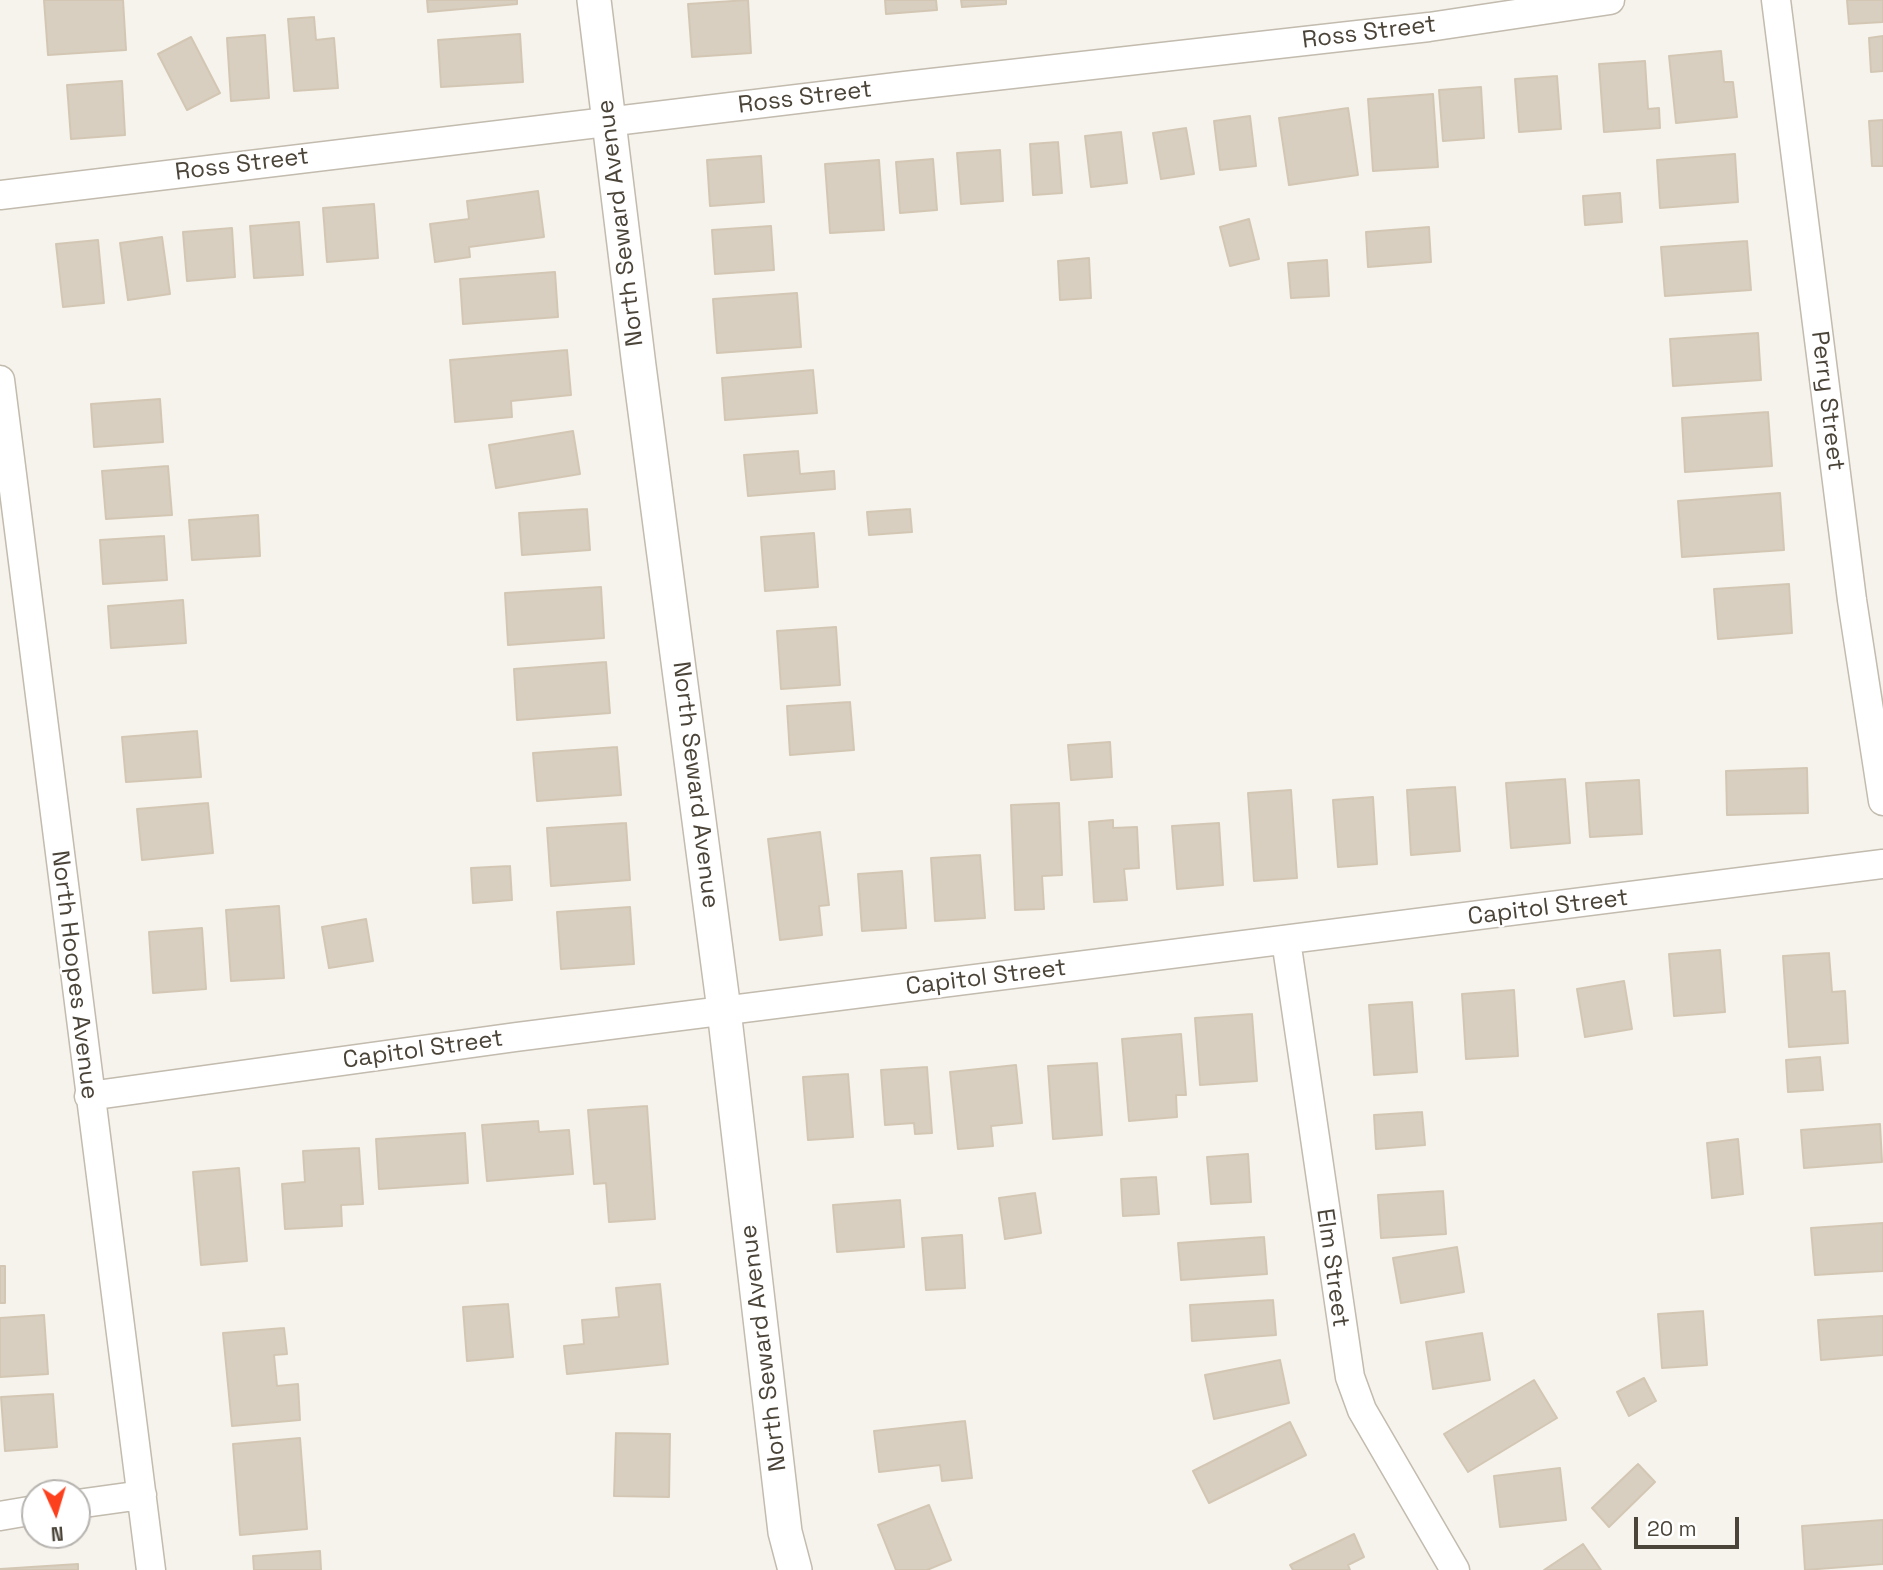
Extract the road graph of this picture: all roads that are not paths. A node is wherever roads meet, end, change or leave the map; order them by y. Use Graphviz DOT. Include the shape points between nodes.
graph roads {
  1 [pos="594,0"];
  2 [pos="1611,0"];
  3 [pos="1776,0"];
  4 [pos="609,122"];
  5 [pos="0,195"];
  6 [pos="0,380"];
  7 [pos="1883,801"];
  8 [pos="1883,864"];
  9 [pos="1286,940"];
  10 [pos="724,1010"];
  11 [pos="89,1096"];
  12 [pos="142,1495"];
  13 [pos="91,1502"];
  14 [pos="21,1512"];
  15 [pos="0,1516"];
  16 [pos="151,1570"];
  17 [pos="795,1570"];
  18 [pos="1455,1570"];
  1 -- 4 [label="street, North Seward Avenue"];
  2 -- 4 [label="street, Ross Street" via="1429,27"];
  3 -- 7 [label="street, Perry Street" via="1852,600"];
  4 -- 5 [label="street, Ross Street"];
  4 -- 10 [label="street, North Seward Avenue"];
  6 -- 11 [label="street, North Hoopes Avenue"];
  8 -- 9 [label="street, Capitol Street"];
  9 -- 10 [label="street, Capitol Street"];
  9 -- 18 [label="street, Elm Street" via="1349,1377 1362,1409"];
  10 -- 11 [label="street, Capitol Street"];
  10 -- 17 [label="street, North Seward Avenue" via="785,1532"];
  11 -- 12 [label="street, North Hoopes Avenue"];
  12 -- 13 [label="street"];
  12 -- 16 [label="street, North Hoopes Avenue"];
  14 -- 15 [label="street"];
}
